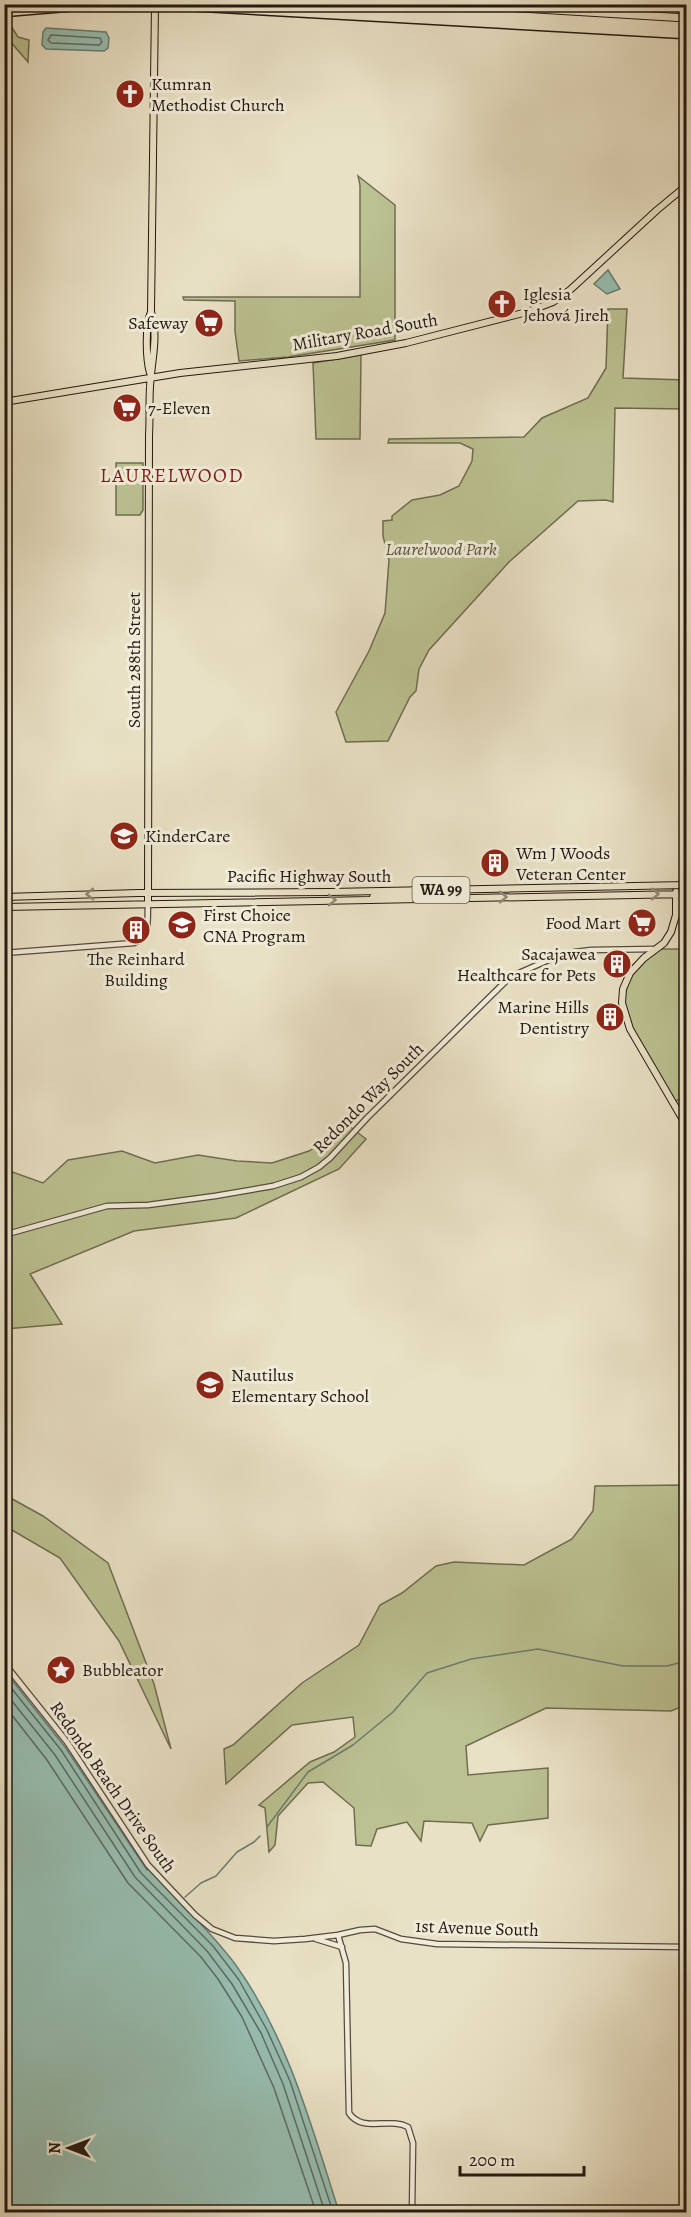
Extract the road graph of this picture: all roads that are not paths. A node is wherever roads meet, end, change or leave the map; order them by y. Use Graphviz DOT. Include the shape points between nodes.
graph roads {
  1 [pos="154,4"];
  2 [pos="456,4"];
  3 [pos="687,18"];
  4 [pos="687,186"];
  5 [pos="151,377"];
  6 [pos="4,402"];
  7 [pos="676,885"];
  8 [pos="687,885"];
  9 [pos="483,889"];
  10 [pos="413,890"];
  11 [pos="148,893"];
  12 [pos="676,894"];
  13 [pos="687,894"];
  14 [pos="4,897"];
  15 [pos="423,899"];
  16 [pos="357,900"];
  17 [pos="148,904"];
  18 [pos="4,907"];
  19 [pos="654,949"];
  20 [pos="4,953"];
  21 [pos="687,1125"];
  22 [pos="4,1235"];
  23 [pos="4,1664"];
  24 [pos="338,1935"];
  25 [pos="235,1938"];
  26 [pos="314,1938"];
  27 [pos="342,1947"];
  28 [pos="687,1947"];
  29 [pos="412,2212"];
  1 -- 5 [label="main road, South 288th Street"];
  2 -- 3 [label="highway"];
  4 -- 5 [label="main road, Military Road South" via="577,285 554,302 534,310 429,338 356,352"];
  5 -- 6 [label="main road, Military Road South"];
  5 -- 11 [label="main road, South 288th Street"];
  7 -- 8 [label="main road, Pacific Highway South / WA 99"];
  7 -- 9 [label="main road, Pacific Highway South / WA 99"];
  7 -- 12 [label="main road"];
  9 -- 10 [label="main road, Pacific Highway South / WA 99"];
  9 -- 15 [label="main road" via="427,894"];
  10 -- 11 [label="main road, Pacific Highway South / WA 99"];
  10 -- 16 [label="main road" via="409,895"];
  11 -- 14 [label="main road, Pacific Highway South / WA 99, one-way"];
  11 -- 17 [label="main road, South 288th Street"];
  12 -- 13 [label="main road, Pacific Highway South / WA 99"];
  15 -- 12 [label="main road, Pacific Highway South / WA 99, one-way"];
  12 -- 19 [label="main road" via="674,927"];
  15 -- 16 [label="main road, Pacific Highway South / WA 99"];
  17 -- 16 [label="main road, Pacific Highway South / WA 99, one-way"];
  17 -- 18 [label="main road, Pacific Highway South / WA 99"];
  17 -- 20 [label="street, South 288th Street" via="147,928 140,941"];
  19 -- 21 [label="main road" via="627,978 623,1007 630,1029"];
  19 -- 22 [label="street, Redondo Way South" via="584,950 553,958 510,977 330,1158 301,1177 224,1194 106,1206"];
  23 -- 25 [label="street, Redondo Beach Drive South" via="67,1742 156,1874 201,1920"];
  24 -- 26 [label="street, 1st Avenue South"];
  24 -- 27 [label="street"];
  24 -- 28 [label="street, 1st Avenue South" via="375,1929 411,1941 437,1944"];
  25 -- 26 [label="street, 1st Avenue South"];
  26 -- 27 [label="street"];
  27 -- 29 [label="street" via="346,1963 349,2113 361,2123 396,2122 408,2127 413,2143"];
}
